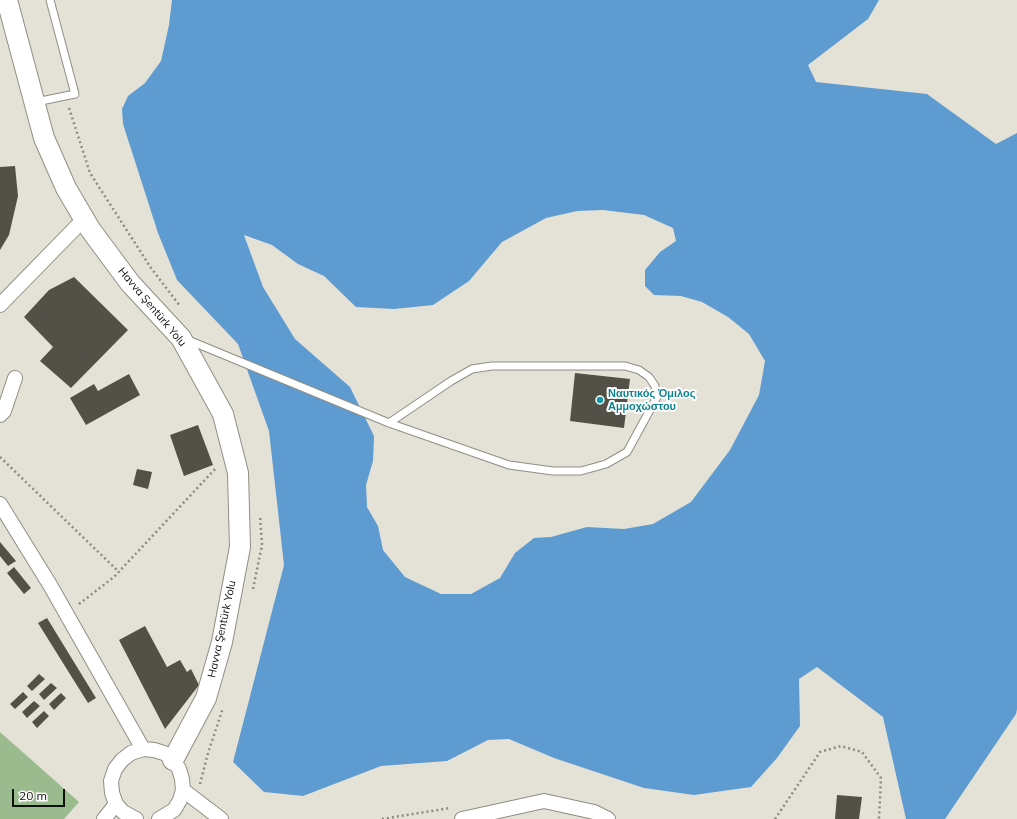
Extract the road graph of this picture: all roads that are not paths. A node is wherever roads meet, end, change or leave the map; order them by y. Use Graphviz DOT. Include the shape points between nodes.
graph roads {
  1 [pos="7,0"];
  2 [pos="50,0"];
  3 [pos="36,102"];
  4 [pos="85,218"];
  5 [pos="0,305"];
  6 [pos="181,338"];
  7 [pos="15,378"];
  8 [pos="0,415"];
  9 [pos="389,423"];
  10 [pos="0,504"];
  11 [pos="143,749"];
  12 [pos="173,760"];
  13 [pos="183,790"];
  14 [pos="116,804"];
  15 [pos="162,818"];
  16 [pos="104,819"];
  17 [pos="136,819"];
  18 [pos="182,819"];
  19 [pos="221,819"];
  20 [pos="462,819"];
  21 [pos="608,819"];
  1 -- 3 [label="street, Havva Şentürk Yolu"];
  2 -- 3 [label="lane" via="75,94"];
  3 -- 4 [label="street, Havva Şentürk Yolu" via="44,138 66,188"];
  4 -- 5 [label="street"];
  4 -- 6 [label="street, Havva Şentürk Yolu" via="90,229 130,283"];
  6 -- 9 [label="lane"];
  6 -- 12 [label="street, Havva Şentürk Yolu" via="223,414 238,473 240,548 222,642 206,698"];
  7 -- 8 [label="street" via="4,412"];
  9 -- 9 [label="lane" via="509,465 553,471 581,471 606,464 627,452 657,397 655,386 649,377 625,366 492,366 472,369"];
  10 -- 11 [label="street"];
  11 -- 12 [label="street" via="154,750"];
  11 -- 14 [label="street" via="131,753 115,770 111,781"];
  12 -- 13 [label="street" via="181,774"];
  13 -- 15 [label="street" via="177,805"];
  13 -- 19 [label="street"];
  14 -- 16 [label="street"];
  14 -- 17 [label="street" via="123,812"];
  15 -- 18 [label="street"];
  20 -- 21 [label="street" via="544,800 594,812"];
}
